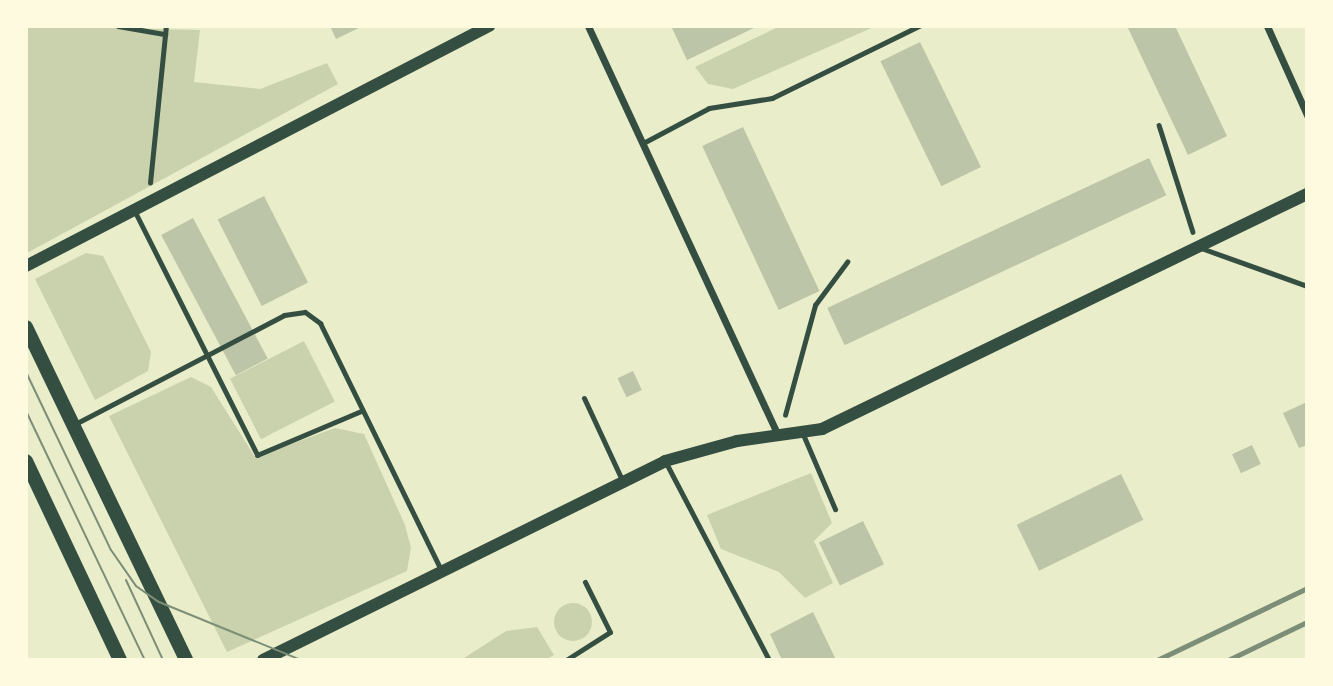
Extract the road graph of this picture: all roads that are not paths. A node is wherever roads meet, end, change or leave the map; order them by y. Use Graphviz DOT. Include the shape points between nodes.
graph roads {
  1 [pos="489,26"];
  2 [pos="588,26"];
  3 [pos="919,26"];
  4 [pos="1267,26"];
  5 [pos="1307,115"];
  6 [pos="645,142"];
  7 [pos="1307,194"];
  8 [pos="135,212"];
  9 [pos="1198,246"];
  10 [pos="26,266"];
  11 [pos="1307,286"];
  12 [pos="26,327"];
  13 [pos="207,357"];
  14 [pos="584,398"];
  15 [pos="361,411"];
  16 [pos="72,426"];
  17 [pos="802,432"];
  18 [pos="779,436"];
  19 [pos="26,461"];
  20 [pos="665,461"];
  21 [pos="623,482"];
  22 [pos="835,509"];
  23 [pos="441,570"];
  24 [pos="585,582"];
  25 [pos="120,660"];
  26 [pos="186,660"];
  27 [pos="263,660"];
  28 [pos="566,660"];
  29 [pos="769,660"];
  1 -- 8 [label="street" via="156,196"];
  2 -- 6 [label="street"];
  3 -- 6 [label="lane" via="772,98 709,108"];
  4 -- 5 [label="street"];
  6 -- 18 [label="street"];
  7 -- 9 [label="street"];
  8 -- 10 [label="street"];
  8 -- 13 [label="lane"];
  9 -- 11 [label="lane"];
  9 -- 17 [label="street" via="822,429"];
  12 -- 16 [label="main road"];
  13 -- 15 [label="lane" via="257,455"];
  13 -- 15 [label="lane" via="284,315 305,312 320,323"];
  13 -- 16 [label="lane"];
  14 -- 21 [label="lane"];
  15 -- 23 [label="lane"];
  16 -- 26 [label="main road"];
  17 -- 18 [label="street"];
  17 -- 22 [label="lane"];
  18 -- 20 [label="street" via="737,441"];
  19 -- 25 [label="main road"];
  20 -- 21 [label="street"];
  20 -- 29 [label="lane"];
  21 -- 23 [label="street"];
  23 -- 27 [label="street"];
  24 -- 28 [label="lane" via="610,632"];
}
